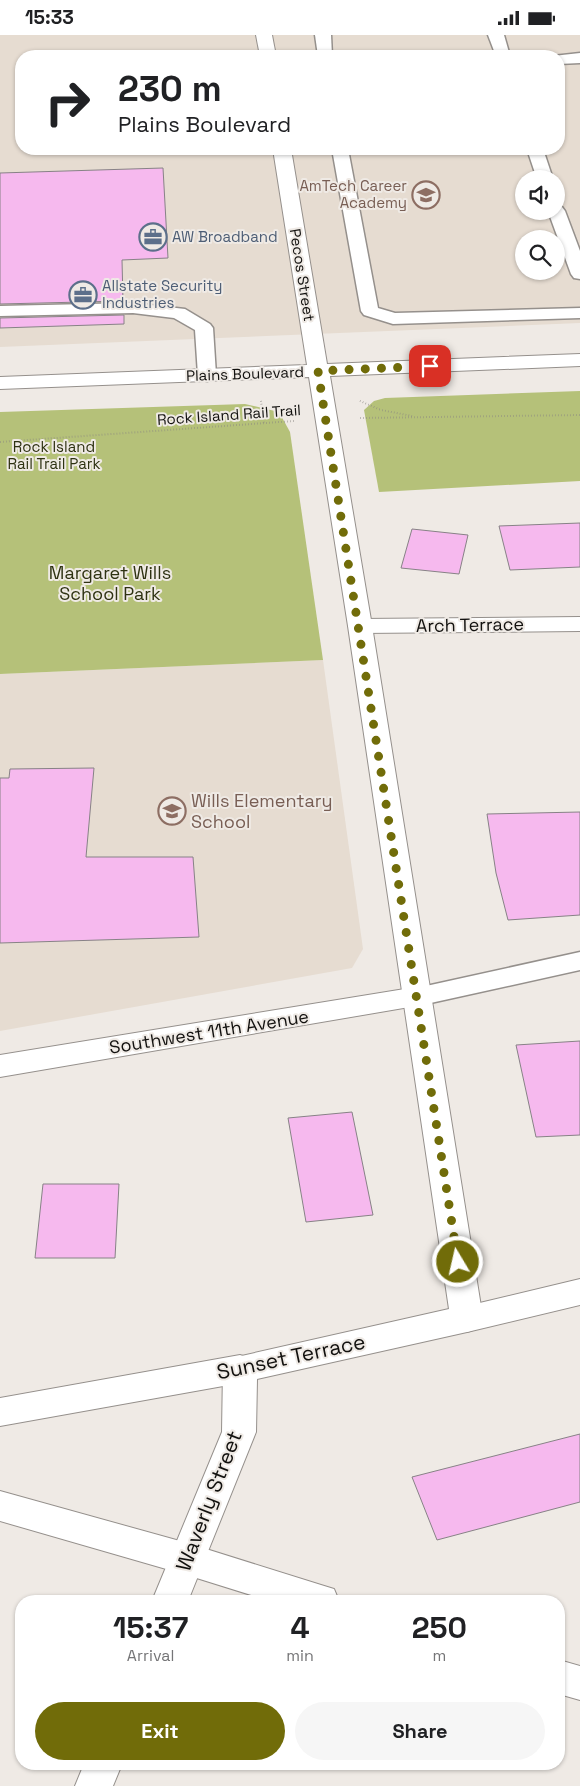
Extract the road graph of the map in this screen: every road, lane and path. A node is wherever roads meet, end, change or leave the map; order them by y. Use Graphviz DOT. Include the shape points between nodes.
graph roads {
  1 [pos="264,35"];
  2 [pos="323,35"];
  3 [pos="496,35"];
  4 [pos="267,50"];
  5 [pos="324,50"];
  6 [pos="501,50"];
  7 [pos="580,58"];
  8 [pos="565,59"];
  9 [pos="283,155"];
  10 [pos="341,155"];
  11 [pos="537,155"];
  12 [pos="542,170"];
  13 [pos="559,220"];
  14 [pos="580,274"];
  15 [pos="0,311"];
  16 [pos="580,313"];
  17 [pos="580,360"];
  18 [pos="318,371"];
  19 [pos="206,375"];
  20 [pos="0,383"];
  21 [pos="261,400"];
  22 [pos="360,401"];
  23 [pos="580,415"];
  24 [pos="418,417"];
  25 [pos="327,419"];
  26 [pos="264,424"];
  27 [pos="0,442"];
  28 [pos="580,624"];
  29 [pos="360,626"];
  30 [pos="580,961"];
  31 [pos="417,997"];
  32 [pos="0,1066"];
  33 [pos="580,1292"];
  34 [pos="467,1319"];
  35 [pos="240,1369"];
  36 [pos="0,1412"];
  37 [pos="0,1506"];
  38 [pos="187,1559"];
  39 [pos="172,1595"];
  40 [pos="302,1595"];
  41 [pos="565,1679"];
  42 [pos="580,1683"];
  43 [pos="101,1770"];
  44 [pos="94,1786"];
  1 -- 4 [label="street"];
  2 -- 5 [label="lane"];
  3 -- 6 [label="lane"];
  7 -- 8 [label="lane"];
  9 -- 18 [label="street, Pecos Street"];
  10 -- 16 [label="lane" via="370,311 393,319"];
  11 -- 12 [label="lane"];
  13 -- 14 [label="lane"];
  15 -- 19 [label="lane" via="133,308 179,313 204,328"];
  17 -- 18 [label="street, Plains Boulevard"];
  18 -- 19 [label="street, Plains Boulevard"];
  18 -- 25 [label="street, Pecos Street"];
  19 -- 20 [label="street, Plains Boulevard"];
  21 -- 26 [label="path"];
  22 -- 24 [label="path" via="381,410"];
  23 -- 24 [label="path, Rock Island Rail Trail"];
  24 -- 25 [label="path, Rock Island Rail Trail"];
  25 -- 26 [label="path, Rock Island Rail Trail"];
  25 -- 29 [label="street, Pecos Street"];
  26 -- 27 [label="path, Rock Island Rail Trail"];
  28 -- 29 [label="street, Arch Terrace"];
  29 -- 31 [label="street, Pecos Street"];
  30 -- 31 [label="lane"];
  31 -- 32 [label="street, Southwest 11th Avenue"];
  31 -- 34 [label="street, Pecos Street"];
  33 -- 34 [label="street, Sunset Terrace"];
  34 -- 35 [label="street, Sunset Terrace"];
  35 -- 36 [label="street, Sunset Terrace"];
  35 -- 38 [label="street, Waverly Street" via="239,1432"];
  37 -- 38 [label="street"];
  38 -- 39 [label="street, Waverly Street"];
  38 -- 40 [label="street"];
  41 -- 42 [label="street"];
  43 -- 44 [label="street"];
}
